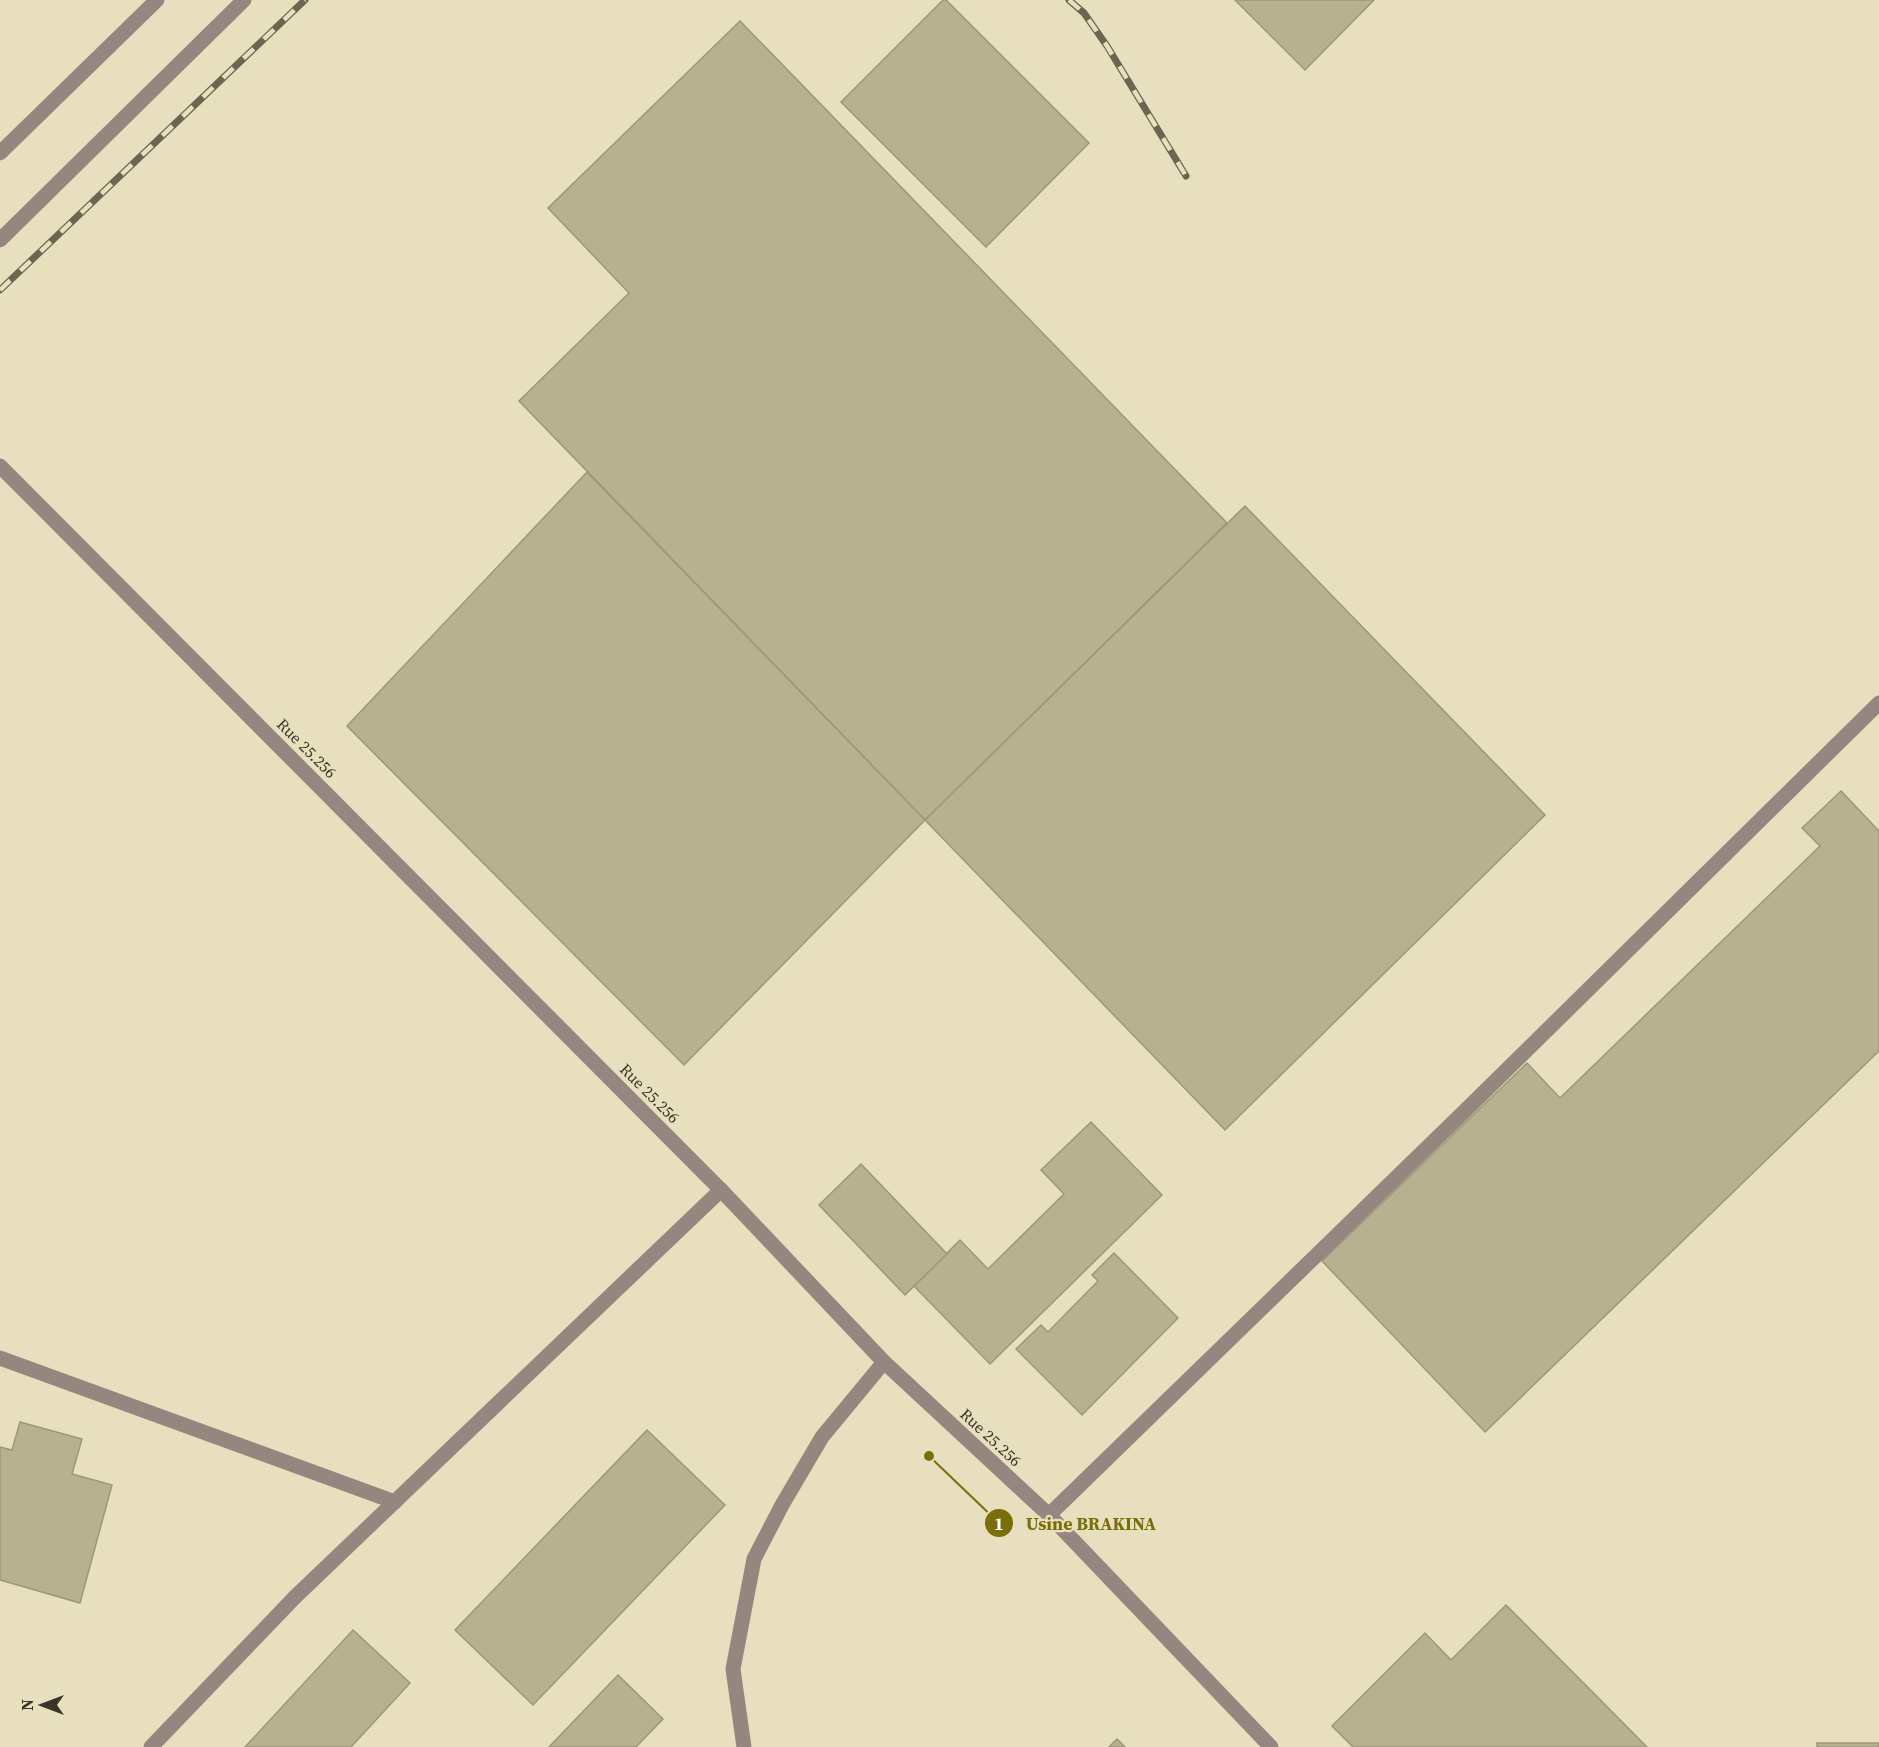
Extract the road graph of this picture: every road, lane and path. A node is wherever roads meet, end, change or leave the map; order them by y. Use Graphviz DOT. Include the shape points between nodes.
graph roads {
  1 [pos="157,0"];
  2 [pos="244,0"];
  3 [pos="0,153"];
  4 [pos="0,240"];
  5 [pos="0,466"];
  6 [pos="1879,703"];
  7 [pos="721,1190"];
  8 [pos="0,1358"];
  9 [pos="884,1362"];
  10 [pos="395,1502"];
  11 [pos="1049,1515"];
  12 [pos="151,1747"];
  13 [pos="744,1747"];
  14 [pos="1271,1747"];
  1 -- 3 [label="street"];
  2 -- 4 [label="street"];
  5 -- 7 [label="street, Rue 25.256"];
  6 -- 11 [label="street"];
  7 -- 9 [label="street, Rue 25.256"];
  7 -- 10 [label="street"];
  8 -- 10 [label="street"];
  9 -- 11 [label="street, Rue 25.256"];
  9 -- 13 [label="street" via="822,1437 754,1559 733,1669"];
  10 -- 12 [label="street" via="295,1597"];
  11 -- 14 [label="street, Rue 25.256"];
}
